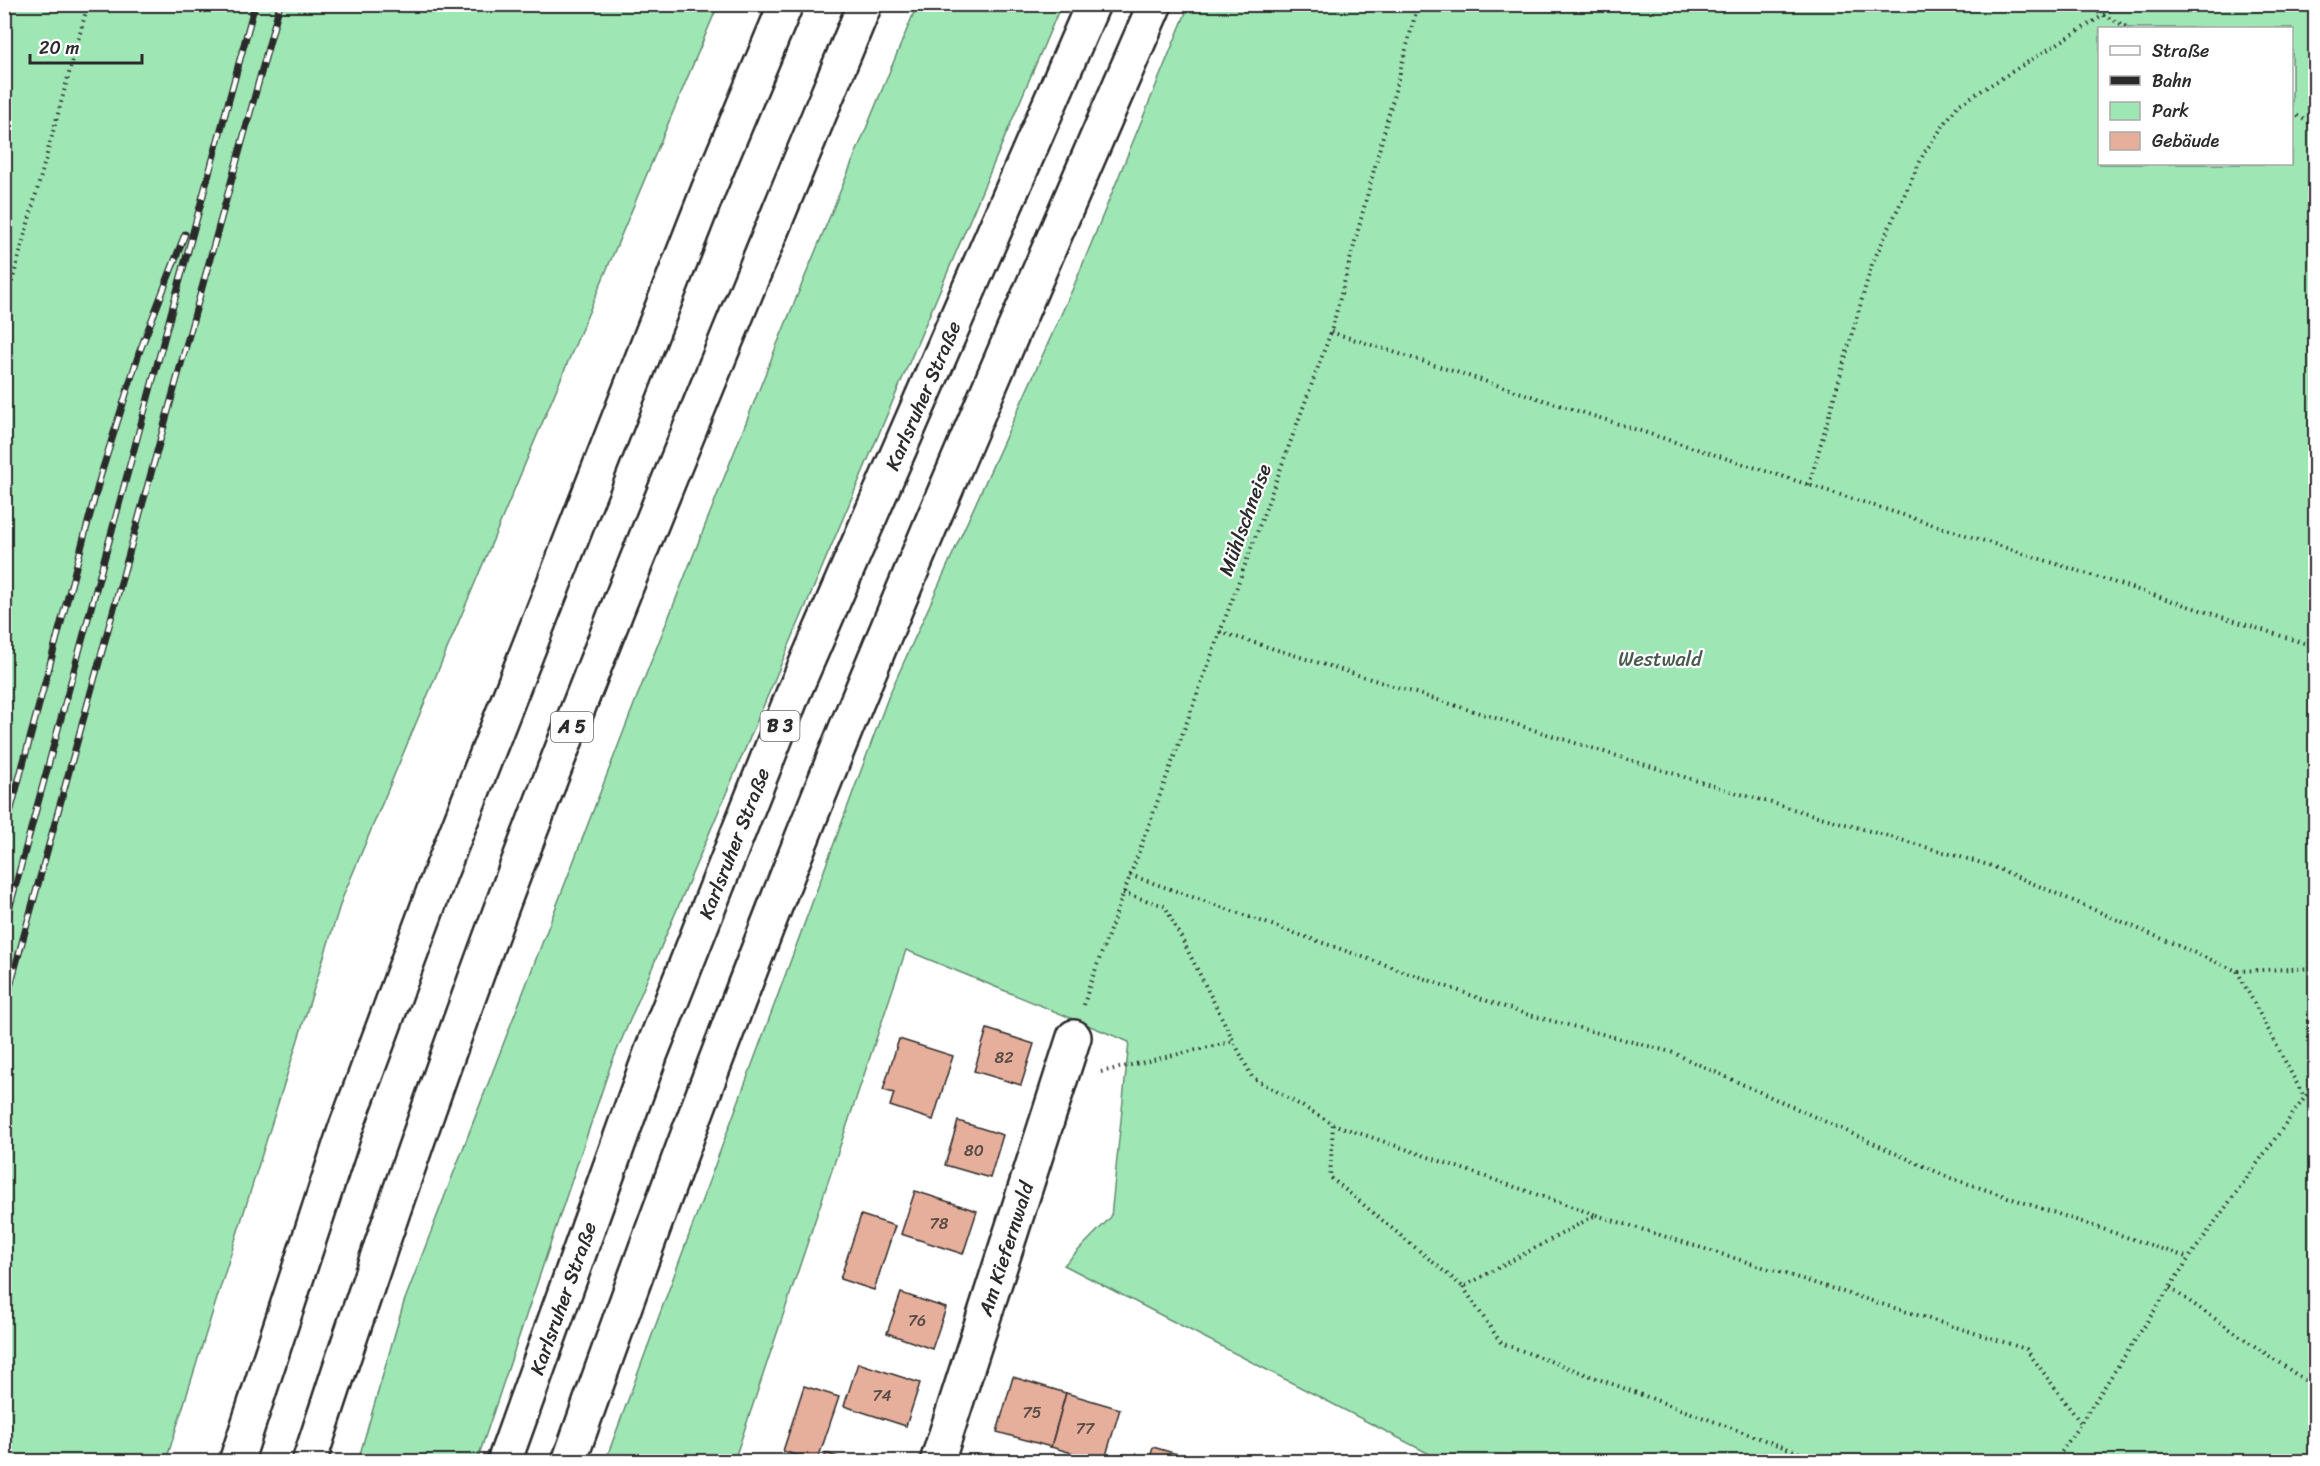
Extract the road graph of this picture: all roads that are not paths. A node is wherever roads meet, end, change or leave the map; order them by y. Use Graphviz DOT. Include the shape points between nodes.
graph roads {
  1 [pos="786,4"];
  2 [pos="865,4"];
  3 [pos="1093,4"];
  4 [pos="1155,4"];
  5 [pos="1074,1037"];
  6 [pos="236,1461"];
  7 [pos="309,1461"];
  8 [pos="504,1461"];
  9 [pos="569,1461"];
  10 [pos="937,1461"];
  1 -- 6 [label="main road" via="696,221 440,873 345,1130"];
  2 -- 7 [label="main road, A 5" via="502,906"];
  3 -- 8 [label="main road, Karlsruher Straße / B 3" via="793,694 651,1053"];
  4 -- 9 [label="main road" via="844,732 692,1120"];
  5 -- 10 [label="main road, Am Kiefernwald"];
}
